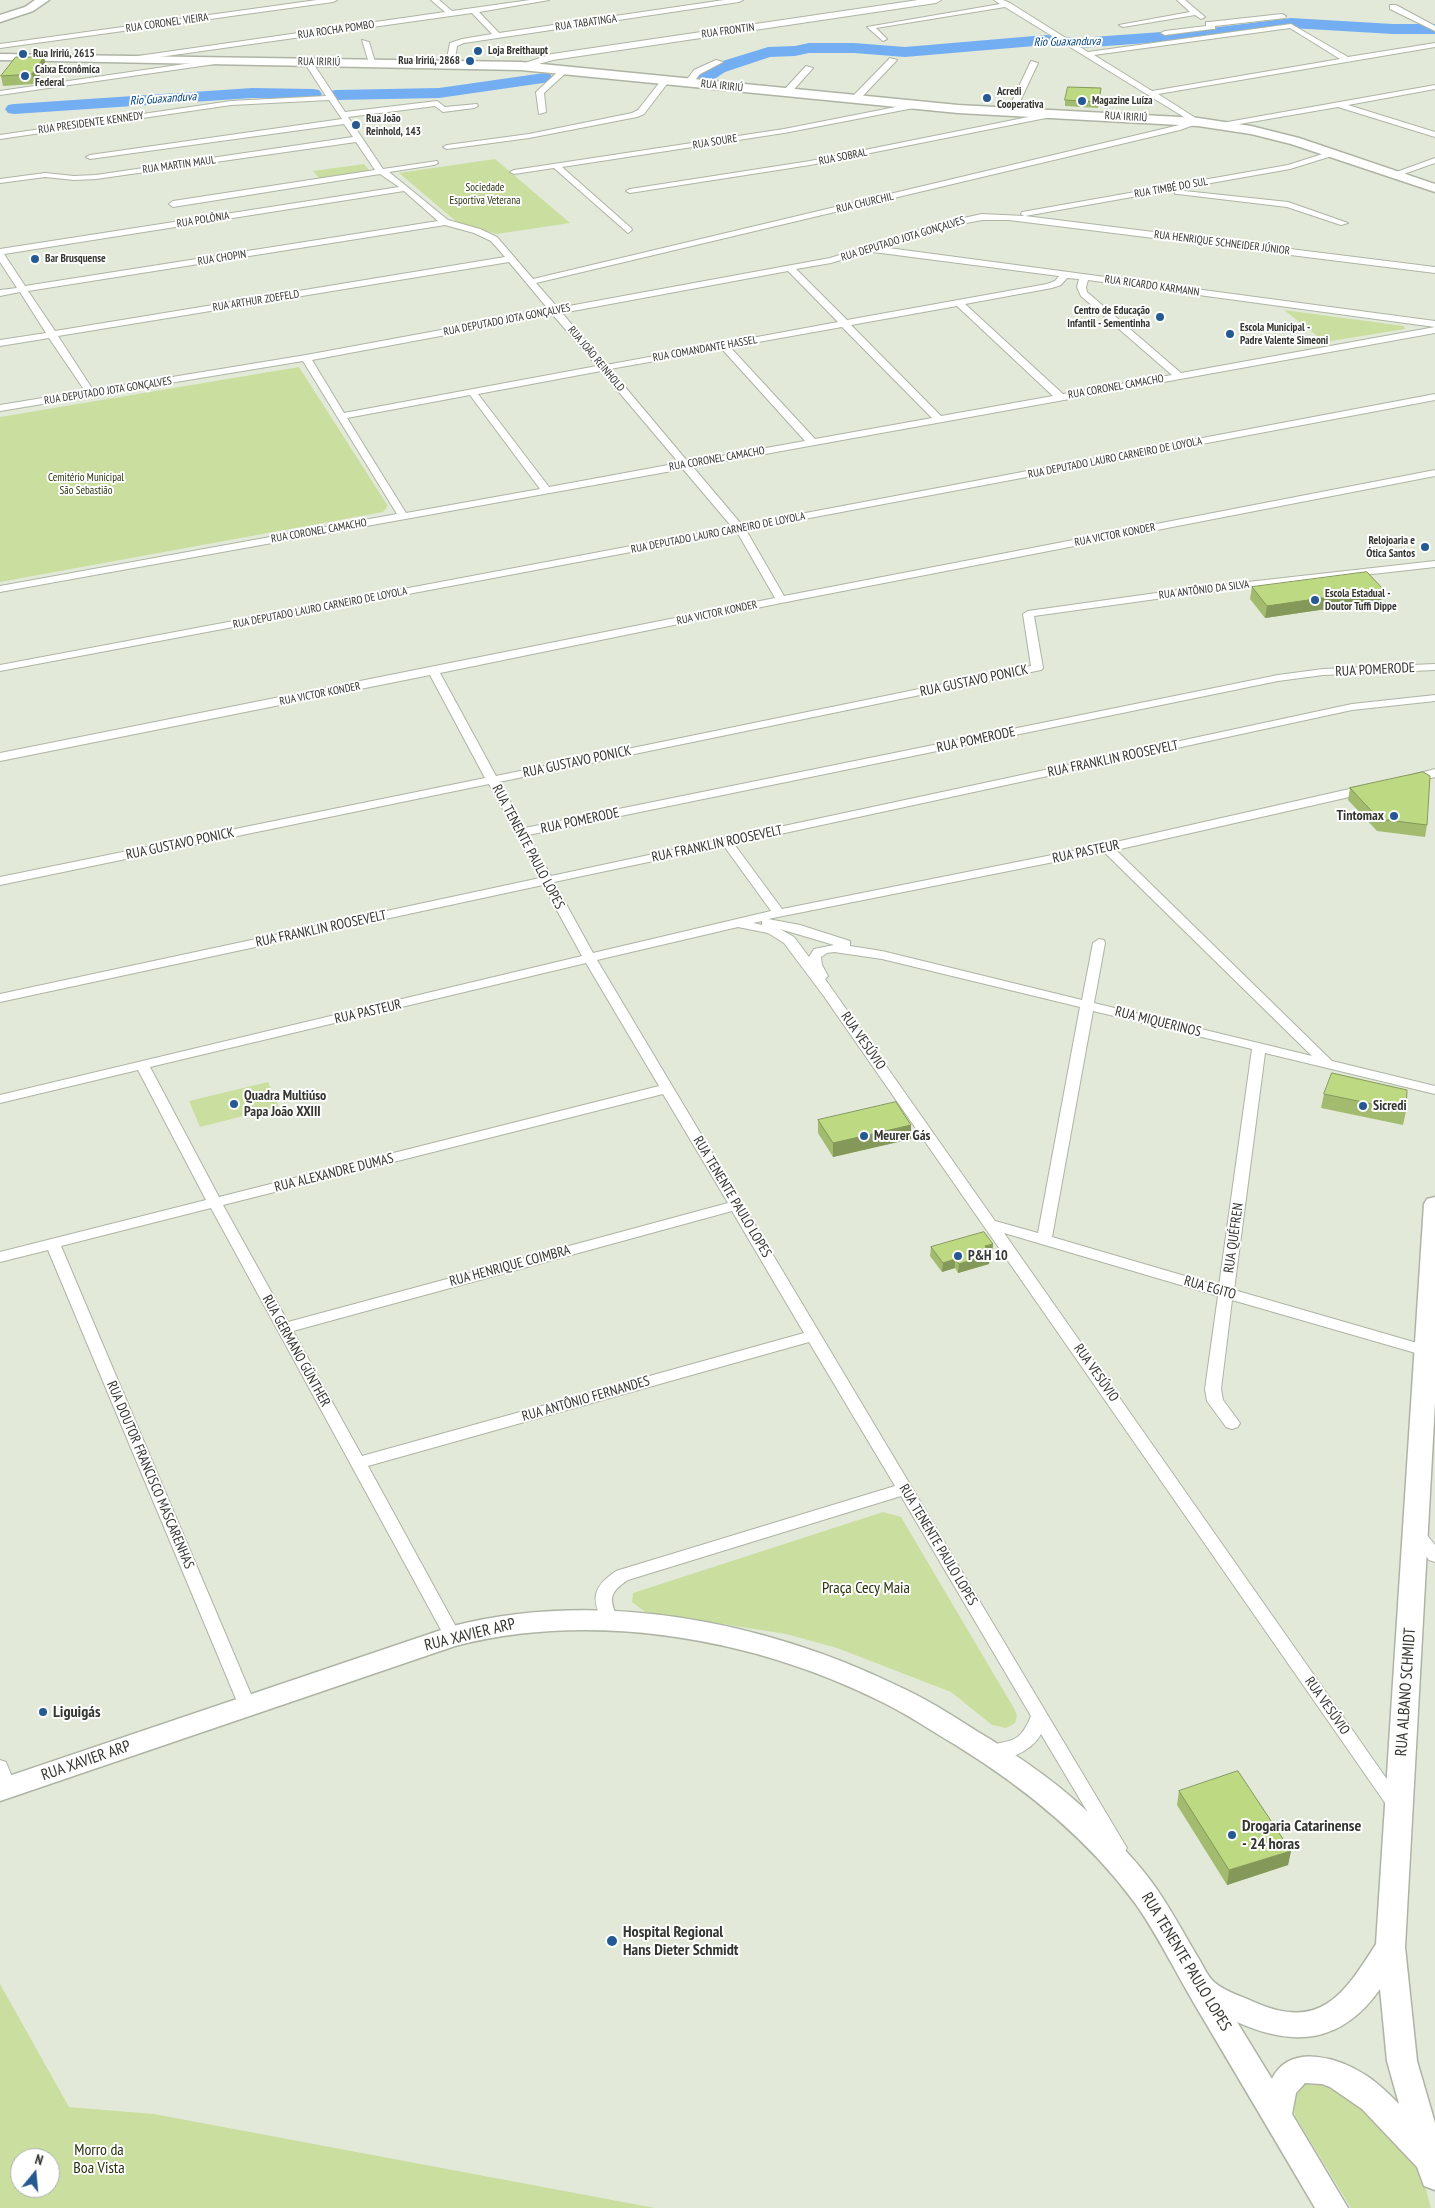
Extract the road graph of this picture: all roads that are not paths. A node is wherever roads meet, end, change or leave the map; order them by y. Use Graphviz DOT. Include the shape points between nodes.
graph roads {
  1 [pos="50,0"];
  2 [pos="334,0"];
  3 [pos="435,0"];
  4 [pos="545,0"];
  5 [pos="739,0"];
  6 [pos="936,0"];
  7 [pos="998,0"];
  8 [pos="1181,0"];
  9 [pos="41,2"];
  10 [pos="1007,5"];
  11 [pos="1393,7"];
  12 [pos="474,10"];
  13 [pos="1196,13"];
  14 [pos="451,14"];
  15 [pos="1282,16"];
  16 [pos="0,20"];
  17 [pos="1123,25"];
  18 [pos="1432,27"];
  19 [pos="1215,30"];
  20 [pos="1165,33"];
  21 [pos="498,36"];
  22 [pos="883,40"];
  23 [pos="365,42"];
  24 [pos="1435,45"];
  25 [pos="0,46"];
  26 [pos="1086,54"];
  27 [pos="0,57"];
  28 [pos="128,59"];
  29 [pos="893,60"];
  30 [pos="1347,60"];
  31 [pos="222,61"];
  32 [pos="308,62"];
  33 [pos="719,62"];
  34 [pos="373,63"];
  35 [pos="1034,63"];
  36 [pos="450,64"];
  37 [pos="521,66"];
  38 [pos="809,68"];
  39 [pos="565,70"];
  40 [pos="666,80"];
  41 [pos="689,82"];
  42 [pos="1435,87"];
  43 [pos="786,92"];
  44 [pos="0,93"];
  45 [pos="1151,93"];
  46 [pos="330,95"];
  47 [pos="855,99"];
  48 [pos="1339,104"];
  49 [pos="916,105"];
  50 [pos="474,106"];
  51 [pos="542,112"];
  52 [pos="1011,112"];
  53 [pos="1054,114"];
  54 [pos="344,118"];
  55 [pos="1198,122"];
  56 [pos="1222,125"];
  57 [pos="1435,135"];
  58 [pos="0,137"];
  59 [pos="358,139"];
  60 [pos="447,147"];
  61 [pos="1332,153"];
  62 [pos="90,157"];
  63 [pos="1435,160"];
  64 [pos="434,163"];
  65 [pos="556,166"];
  66 [pos="381,171"];
  67 [pos="514,172"];
  68 [pos="1395,174"];
  69 [pos="0,181"];
  70 [pos="405,188"];
  71 [pos="1435,188"];
  72 [pos="1162,190"];
  73 [pos="630,191"];
  74 [pos="173,204"];
  75 [pos="1009,217"];
  76 [pos="445,222"];
  77 [pos="1344,223"];
  78 [pos="628,230"];
  79 [pos="870,248"];
  80 [pos="0,253"];
  81 [pos="511,259"];
  82 [pos="790,268"];
  83 [pos="1435,270"];
  84 [pos="1065,274"];
  85 [pos="1085,277"];
  86 [pos="531,282"];
  87 [pos="23,289"];
  88 [pos="0,293"];
  89 [pos="958,302"];
  90 [pos="555,311"];
  91 [pos="844,323"];
  92 [pos="1435,324"];
  93 [pos="1435,330"];
  94 [pos="52,335"];
  95 [pos="0,343"];
  96 [pos="723,346"];
  97 [pos="306,358"];
  98 [pos="603,368"];
  99 [pos="1179,376"];
  100 [pos="472,392"];
  101 [pos="91,394"];
  102 [pos="1060,397"];
  103 [pos="1435,397"];
  104 [pos="0,408"];
  105 [pos="342,416"];
  106 [pos="938,419"];
  107 [pos="812,442"];
  108 [pos="686,465"];
  109 [pos="1435,473"];
  110 [pos="546,490"];
  111 [pos="404,516"];
  112 [pos="740,529"];
  113 [pos="1435,564"];
  114 [pos="0,589"];
  115 [pos="781,600"];
  116 [pos="1435,666"];
  117 [pos="0,668"];
  118 [pos="1037,668"];
  119 [pos="433,671"];
  120 [pos="1435,698"];
  121 [pos="0,757"];
  122 [pos="1435,773"];
  123 [pos="492,780"];
  124 [pos="1396,782"];
  125 [pos="1377,787"];
  126 [pos="520,833"];
  127 [pos="726,842"];
  128 [pos="1107,848"];
  129 [pos="546,880"];
  130 [pos="0,881"];
  131 [pos="824,905"];
  132 [pos="779,913"];
  133 [pos="739,923"];
  134 [pos="796,928"];
  135 [pos="789,940"];
  136 [pos="1099,943"];
  137 [pos="882,955"];
  138 [pos="590,959"];
  139 [pos="828,992"];
  140 [pos="0,998"];
  141 [pos="1088,1005"];
  142 [pos="1259,1047"];
  143 [pos="1327,1064"];
  144 [pos="142,1065"];
  145 [pos="668,1088"];
  146 [pos="1435,1090"];
  147 [pos="0,1098"];
  148 [pos="215,1203"];
  149 [pos="1435,1204"];
  150 [pos="737,1205"];
  151 [pos="993,1225"];
  152 [pos="1044,1240"];
  153 [pos="53,1244"];
  154 [pos="1434,1248"];
  155 [pos="0,1257"];
  156 [pos="1226,1293"];
  157 [pos="284,1328"];
  158 [pos="814,1335"];
  159 [pos="1426,1351"];
  160 [pos="1232,1423"];
  161 [pos="358,1464"];
  162 [pos="905,1489"];
  163 [pos="1416,1533"];
  164 [pos="1435,1556"];
  165 [pos="611,1621"];
  166 [pos="453,1636"];
  167 [pos="247,1706"];
  168 [pos="1039,1716"];
  169 [pos="989,1752"];
  170 [pos="2,1782"];
  171 [pos="1398,1809"];
  172 [pos="1146,1896"];
  173 [pos="1390,1947"];
  174 [pos="1203,1991"];
  175 [pos="1277,2115"];
  176 [pos="1433,2169"];
  177 [pos="1332,2208"];
  1 -- 9 [label="street"];
  2 -- 25 [label="street, RUA CORONEL VIEIRA"];
  3 -- 14 [label="street"];
  4 -- 12 [label="street, RUA ROCHA POMBO"];
  5 -- 21 [label="street, RUA TABATINGA"];
  6 -- 37 [label="street, RUA FRONTIN" via="552,57"];
  7 -- 10 [label="street"];
  8 -- 13 [label="street"];
  9 -- 16 [label="main road"];
  10 -- 22 [label="street" via="871,27"];
  10 -- 26 [label="street"];
  11 -- 18 [label="street"];
  12 -- 14 [label="street, RUA ROCHA POMBO"];
  12 -- 21 [label="street"];
  13 -- 17 [label="street"];
  13 -- 19 [label="street"];
  14 -- 28 [label="street, RUA ROCHA POMBO"];
  15 -- 19 [label="street"];
  19 -- 20 [label="street"];
  19 -- 26 [label="street"];
  19 -- 30 [label="street" via="1291,26"];
  21 -- 36 [label="street, RUA TABATINGA" via="455,44"];
  23 -- 34 [label="street"];
  24 -- 30 [label="street"];
  26 -- 45 [label="street"];
  27 -- 28 [label="main road, RUA IRIRIÚ"];
  28 -- 31 [label="main road, RUA IRIRIÚ"];
  29 -- 47 [label="street"];
  30 -- 45 [label="street"];
  31 -- 32 [label="main road, RUA IRIRIÚ"];
  31 -- 44 [label="street"];
  32 -- 34 [label="main road, RUA IRIRIÚ"];
  32 -- 46 [label="street, RUA JOÃO REINHOLD"];
  33 -- 41 [label="street" via="697,72"];
  34 -- 36 [label="main road, RUA IRIRIÚ"];
  35 -- 52 [label="street"];
  36 -- 37 [label="main road, RUA IRIRIÚ"];
  37 -- 39 [label="main road, RUA IRIRIÚ"];
  38 -- 43 [label="street"];
  39 -- 40 [label="main road, RUA IRIRIÚ"];
  39 -- 51 [label="street" via="540,92"];
  40 -- 41 [label="main road, RUA IRIRIÚ"];
  40 -- 60 [label="street" via="641,112 634,115 535,135"];
  41 -- 43 [label="main road, RUA IRIRIÚ"];
  42 -- 48 [label="street"];
  43 -- 47 [label="main road, RUA IRIRIÚ"];
  45 -- 55 [label="street"];
  46 -- 54 [label="street, RUA JOÃO REINHOLD"];
  46 -- 58 [label="street, RUA PRESIDENTE KENNEDY" via="231,103"];
  47 -- 49 [label="main road, RUA IRIRIÚ"];
  48 -- 56 [label="street"];
  48 -- 57 [label="street"];
  49 -- 52 [label="main road, RUA IRIRIÚ"];
  49 -- 65 [label="street, RUA SOURE" via="775,132"];
  50 -- 54 [label="street" via="443,110 437,102"];
  52 -- 53 [label="main road, RUA IRIRIÚ"];
  53 -- 55 [label="main road, RUA IRIRIÚ"];
  53 -- 73 [label="street, RUA SOBRAL" via="810,163"];
  54 -- 59 [label="street, RUA JOÃO REINHOLD"];
  54 -- 62 [label="street"];
  55 -- 56 [label="main road, RUA IRIRIÚ"];
  55 -- 86 [label="street, RUA CHURCHIL"];
  56 -- 61 [label="main road, RUA IRIRIÚ" via="1285,138"];
  59 -- 66 [label="street, RUA JOÃO REINHOLD"];
  59 -- 69 [label="street, RUA MARTIN MAUL" via="96,177 45,175"];
  61 -- 68 [label="main road, RUA IRIRIÚ"];
  61 -- 72 [label="street, RUA TIMBÉ DO SUL" via="1290,167"];
  63 -- 68 [label="street"];
  64 -- 66 [label="street"];
  65 -- 67 [label="street, RUA SOURE"];
  65 -- 78 [label="street"];
  66 -- 70 [label="street, RUA JOÃO REINHOLD"];
  66 -- 74 [label="street"];
  68 -- 71 [label="main road, RUA IRIRIÚ"];
  70 -- 76 [label="street, RUA JOÃO REINHOLD"];
  70 -- 80 [label="street, RUA POLÔNIA"];
  72 -- 75 [label="street, RUA TIMBÉ DO SUL"];
  72 -- 77 [label="street" via="1288,205"];
  75 -- 79 [label="street, RUA DEPUTADO JOTA GONÇALVES" via="972,218"];
  75 -- 83 [label="street, RUA HENRIQUE SCHNEIDER JÚNIOR"];
  76 -- 81 [label="street, RUA JOÃO REINHOLD" via="490,236"];
  76 -- 87 [label="street, RUA CHOPIN"];
  79 -- 82 [label="street, RUA DEPUTADO JOTA GONÇALVES"];
  79 -- 84 [label="street, RUA RICARDO KARMANN"];
  80 -- 87 [label="street"];
  81 -- 86 [label="street, RUA JOÃO REINHOLD"];
  81 -- 94 [label="street, RUA ARTHUR ZOEFELD"];
  82 -- 90 [label="street, RUA DEPUTADO JOTA GONÇALVES"];
  82 -- 91 [label="street"];
  84 -- 85 [label="street, RUA RICARDO KARMANN"];
  84 -- 89 [label="street, RUA COMANDANTE HASSEL" via="1058,283 1049,286"];
  85 -- 92 [label="street, RUA RICARDO KARMANN"];
  85 -- 99 [label="street" via="1080,284 1084,294"];
  86 -- 90 [label="street, RUA JOÃO REINHOLD"];
  87 -- 88 [label="street, RUA CHOPIN"];
  87 -- 94 [label="street"];
  89 -- 91 [label="street, RUA COMANDANTE HASSEL"];
  89 -- 102 [label="street"];
  90 -- 97 [label="street, RUA DEPUTADO JOTA GONÇALVES"];
  90 -- 98 [label="street, RUA JOÃO REINHOLD"];
  91 -- 96 [label="street, RUA COMANDANTE HASSEL"];
  91 -- 106 [label="street"];
  93 -- 99 [label="street, RUA CORONEL CAMACHO"];
  94 -- 95 [label="street, RUA ARTHUR ZOEFELD"];
  94 -- 101 [label="street"];
  96 -- 98 [label="street, RUA COMANDANTE HASSEL"];
  96 -- 107 [label="street"];
  97 -- 101 [label="street, RUA DEPUTADO JOTA GONÇALVES"];
  97 -- 105 [label="street"];
  98 -- 100 [label="street, RUA COMANDANTE HASSEL"];
  98 -- 108 [label="street, RUA JOÃO REINHOLD"];
  99 -- 102 [label="street, RUA CORONEL CAMACHO"];
  100 -- 105 [label="street, RUA COMANDANTE HASSEL"];
  100 -- 110 [label="street"];
  101 -- 104 [label="street, RUA DEPUTADO JOTA GONÇALVES"];
  102 -- 106 [label="street, RUA CORONEL CAMACHO"];
  103 -- 112 [label="street, RUA DEPUTADO LAURO CARNEIRO DE LOYOLA"];
  105 -- 111 [label="street"];
  106 -- 107 [label="street, RUA CORONEL CAMACHO"];
  107 -- 108 [label="street, RUA CORONEL CAMACHO"];
  108 -- 110 [label="street, RUA CORONEL CAMACHO"];
  108 -- 112 [label="street, RUA JOÃO REINHOLD"];
  109 -- 115 [label="street, RUA VICTOR KONDER"];
  110 -- 111 [label="street, RUA CORONEL CAMACHO"];
  111 -- 114 [label="street, RUA CORONEL CAMACHO"];
  112 -- 115 [label="street, RUA JOÃO REINHOLD"];
  112 -- 117 [label="street, RUA DEPUTADO LAURO CARNEIRO DE LOYOLA"];
  113 -- 118 [label="street, RUA ANTÔNIO DA SILVA" via="1185,592 1028,614"];
  115 -- 119 [label="street, RUA VICTOR KONDER"];
  116 -- 126 [label="street, RUA POMERODE" via="1323,672 1278,678"];
  118 -- 123 [label="street, RUA GUSTAVO PONICK"];
  119 -- 121 [label="street, RUA VICTOR KONDER"];
  119 -- 123 [label="street, RUA TENENTE PAULO LOPES"];
  120 -- 127 [label="street, RUA FRANKLIN ROOSEVELT" via="1370,704"];
  122 -- 124 [label="street"];
  123 -- 126 [label="street, RUA TENENTE PAULO LOPES"];
  123 -- 130 [label="street, RUA GUSTAVO PONICK"];
  125 -- 128 [label="street, RUA PASTEUR"];
  126 -- 129 [label="street, RUA TENENTE PAULO LOPES"];
  127 -- 129 [label="street, RUA FRANKLIN ROOSEVELT"];
  127 -- 132 [label="street"];
  128 -- 131 [label="street, RUA PASTEUR"];
  128 -- 143 [label="street"];
  129 -- 138 [label="street, RUA TENENTE PAULO LOPES"];
  129 -- 140 [label="street, RUA FRANKLIN ROOSEVELT"];
  131 -- 132 [label="street, RUA PASTEUR"];
  131 -- 134 [label="street" via="798,915 793,924"];
  132 -- 133 [label="street, RUA PASTEUR"];
  133 -- 134 [label="street, RUA MIQUERINOS" via="768,923"];
  133 -- 135 [label="street, RUA PASTEUR" via="770,930"];
  133 -- 138 [label="street, RUA PASTEUR"];
  134 -- 137 [label="street, RUA MIQUERINOS"];
  135 -- 139 [label="street, RUA VESÚVIO"];
  136 -- 141 [label="street"];
  137 -- 139 [label="street, RUA MIQUERINOS" via="828,948 819,950 815,963"];
  137 -- 141 [label="street, RUA MIQUERINOS"];
  138 -- 144 [label="street, RUA PASTEUR"];
  138 -- 145 [label="street, RUA TENENTE PAULO LOPES"];
  139 -- 151 [label="street, RUA VESÚVIO"];
  141 -- 142 [label="street, RUA MIQUERINOS"];
  141 -- 152 [label="street"];
  142 -- 143 [label="street, RUA MIQUERINOS"];
  142 -- 156 [label="street, RUA QUÉFREN"];
  143 -- 146 [label="street, RUA MIQUERINOS"];
  144 -- 147 [label="street, RUA PASTEUR"];
  144 -- 148 [label="street, RUA GERMANO GÜNTHER"];
  145 -- 148 [label="street, RUA ALEXANDRE DUMAS"];
  145 -- 150 [label="street, RUA TENENTE PAULO LOPES"];
  148 -- 153 [label="street, RUA ALEXANDRE DUMAS"];
  148 -- 157 [label="street, RUA GERMANO GÜNTHER"];
  149 -- 154 [label="main road, RUA ALBANO SCHMIDT"];
  150 -- 157 [label="street, RUA HENRIQUE COIMBRA"];
  150 -- 158 [label="street, RUA TENENTE PAULO LOPES"];
  151 -- 152 [label="street, RUA EGITO"];
  151 -- 171 [label="street, RUA VESÚVIO"];
  152 -- 156 [label="street, RUA EGITO"];
  153 -- 155 [label="street, RUA ALEXANDRE DUMAS"];
  153 -- 167 [label="street, RUA DOUTOR FRANCISCO MASCARENHAS"];
  154 -- 159 [label="main road, RUA ALBANO SCHMIDT"];
  156 -- 159 [label="street, RUA EGITO"];
  156 -- 160 [label="street, RUA QUÉFREN" via="1213,1388 1214,1401"];
  157 -- 161 [label="street, RUA GERMANO GÜNTHER"];
  158 -- 161 [label="street, RUA ANTÔNIO FERNANDES"];
  158 -- 162 [label="street, RUA TENENTE PAULO LOPES"];
  159 -- 163 [label="main road, RUA ALBANO SCHMIDT"];
  161 -- 166 [label="street, RUA GERMANO GÜNTHER"];
  162 -- 165 [label="street" via="622,1574 609,1583 603,1593 602,1605"];
  162 -- 168 [label="street, RUA TENENTE PAULO LOPES"];
  163 -- 164 [label="street"];
  163 -- 171 [label="main road, RUA ALBANO SCHMIDT"];
  165 -- 166 [label="main road, RUA XAVIER ARP" via="522,1622"];
  165 -- 169 [label="main road, RUA XAVIER ARP" via="723,1636 821,1665 881,1689"];
  166 -- 167 [label="main road, RUA XAVIER ARP"];
  167 -- 170 [label="main road, RUA XAVIER ARP"];
  168 -- 169 [label="street" via="1036,1730 1023,1744 1009,1750"];
  168 -- 172 [label="street, RUA TENENTE PAULO LOPES"];
  169 -- 172 [label="main road, RUA XAVIER ARP" via="1067,1810 1108,1850"];
  171 -- 173 [label="main road, RUA ALBANO SCHMIDT"];
  172 -- 174 [label="main road, RUA TENENTE PAULO LOPES"];
  173 -- 174 [label="main road" via="1343,2010 1304,2025 1259,2019"];
  173 -- 176 [label="main road, RUA ALBANO SCHMIDT" via="1402,2061"];
  174 -- 175 [label="main road, RUA TENENTE PAULO LOPES"];
  175 -- 176 [label="main road" via="1281,2092 1288,2078 1299,2070 1328,2071 1363,2091"];
  175 -- 177 [label="main road, RUA TENENTE PAULO LOPES"];
}
